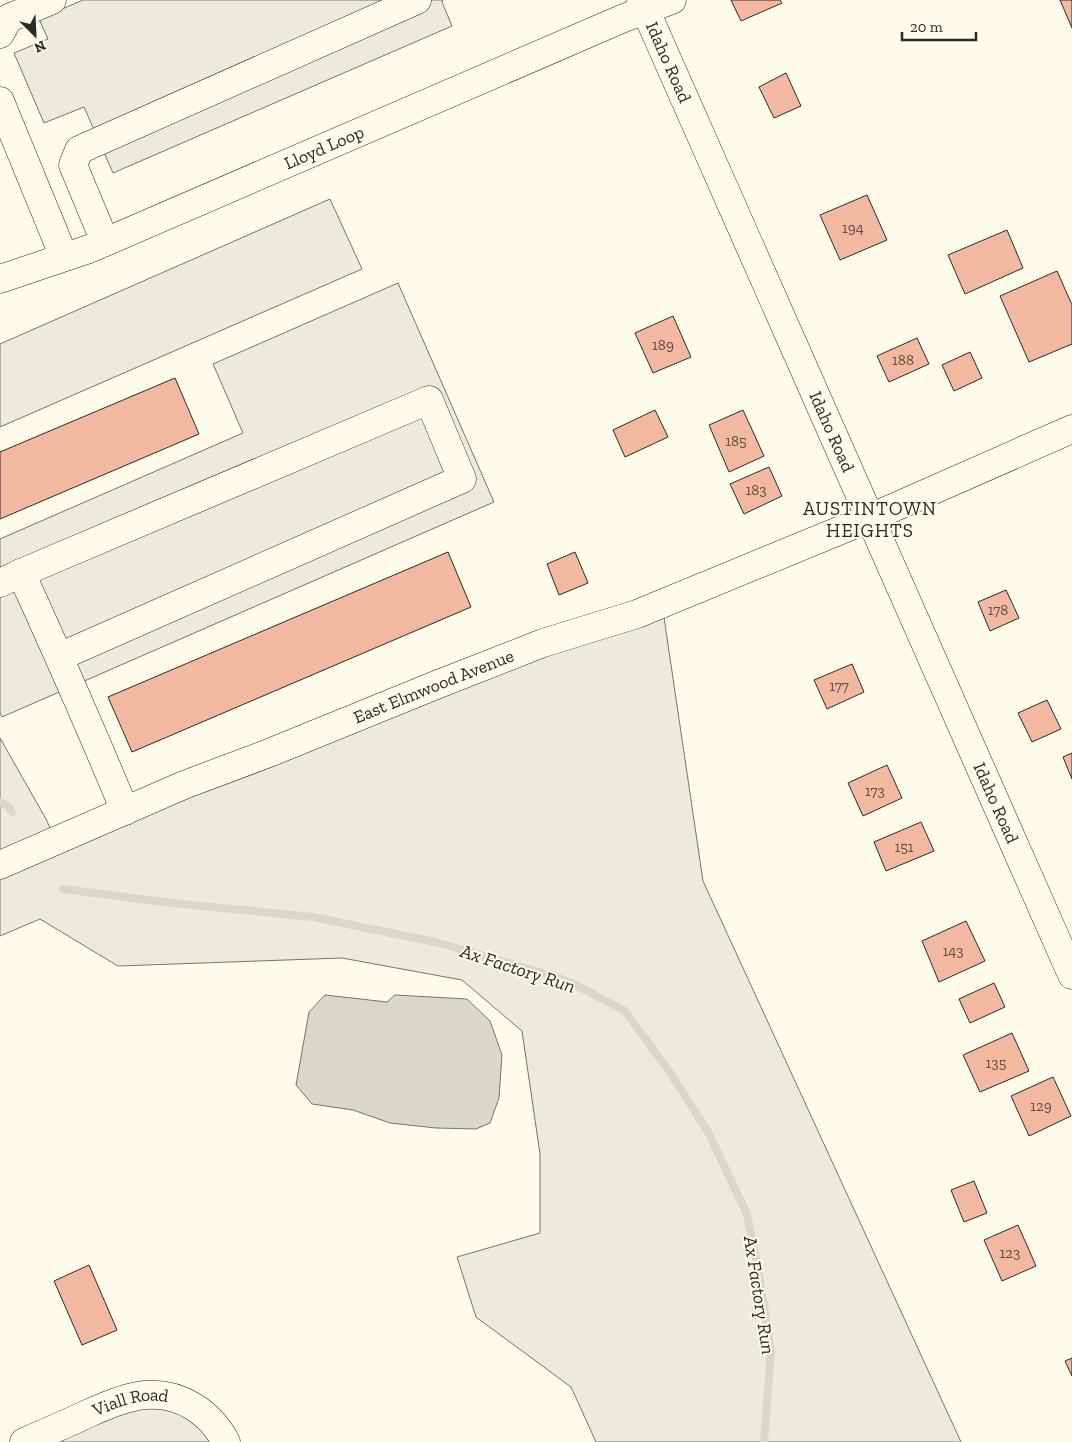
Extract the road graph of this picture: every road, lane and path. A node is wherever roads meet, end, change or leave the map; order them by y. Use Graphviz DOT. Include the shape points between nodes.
graph roads {
  1 [pos="52,0"];
  2 [pos="417,0"];
  3 [pos="672,0"];
  4 [pos="643,5"];
  5 [pos="0,34"];
  6 [pos="0,102"];
  7 [pos="105,242"];
  8 [pos="64,257"];
  9 [pos="0,279"];
  10 [pos="1072,430"];
  11 [pos="870,518"];
  12 [pos="10,578"];
  13 [pos="59,657"];
  14 [pos="125,810"];
  15 [pos="0,865"];
  16 [pos="1072,975"];
  17 [pos="24,1442"];
  18 [pos="226,1442"];
  1 -- 5 [label="street" via="9,18"];
  2 -- 7 [label="street" via="79,150 73,165"];
  3 -- 4 [label="street, Lloyd Loop"];
  4 -- 7 [label="street, Lloyd Loop"];
  4 -- 11 [label="street, Idaho Road"];
  6 -- 8 [label="street"];
  7 -- 8 [label="street, Lloyd Loop"];
  8 -- 9 [label="street, Lloyd Loop"];
  10 -- 11 [label="street, East Elmwood Avenue"];
  11 -- 14 [label="street, East Elmwood Avenue" via="637,614 534,646"];
  11 -- 16 [label="street, Idaho Road"];
  12 -- 13 [label="street"];
  12 -- 13 [label="street" via="429,400 462,479"];
  13 -- 14 [label="street"];
  14 -- 15 [label="street, East Elmwood Avenue"];
  17 -- 18 [label="street, Viall Road" via="125,1399 145,1395 165,1396 190,1404 208,1418"];
}
